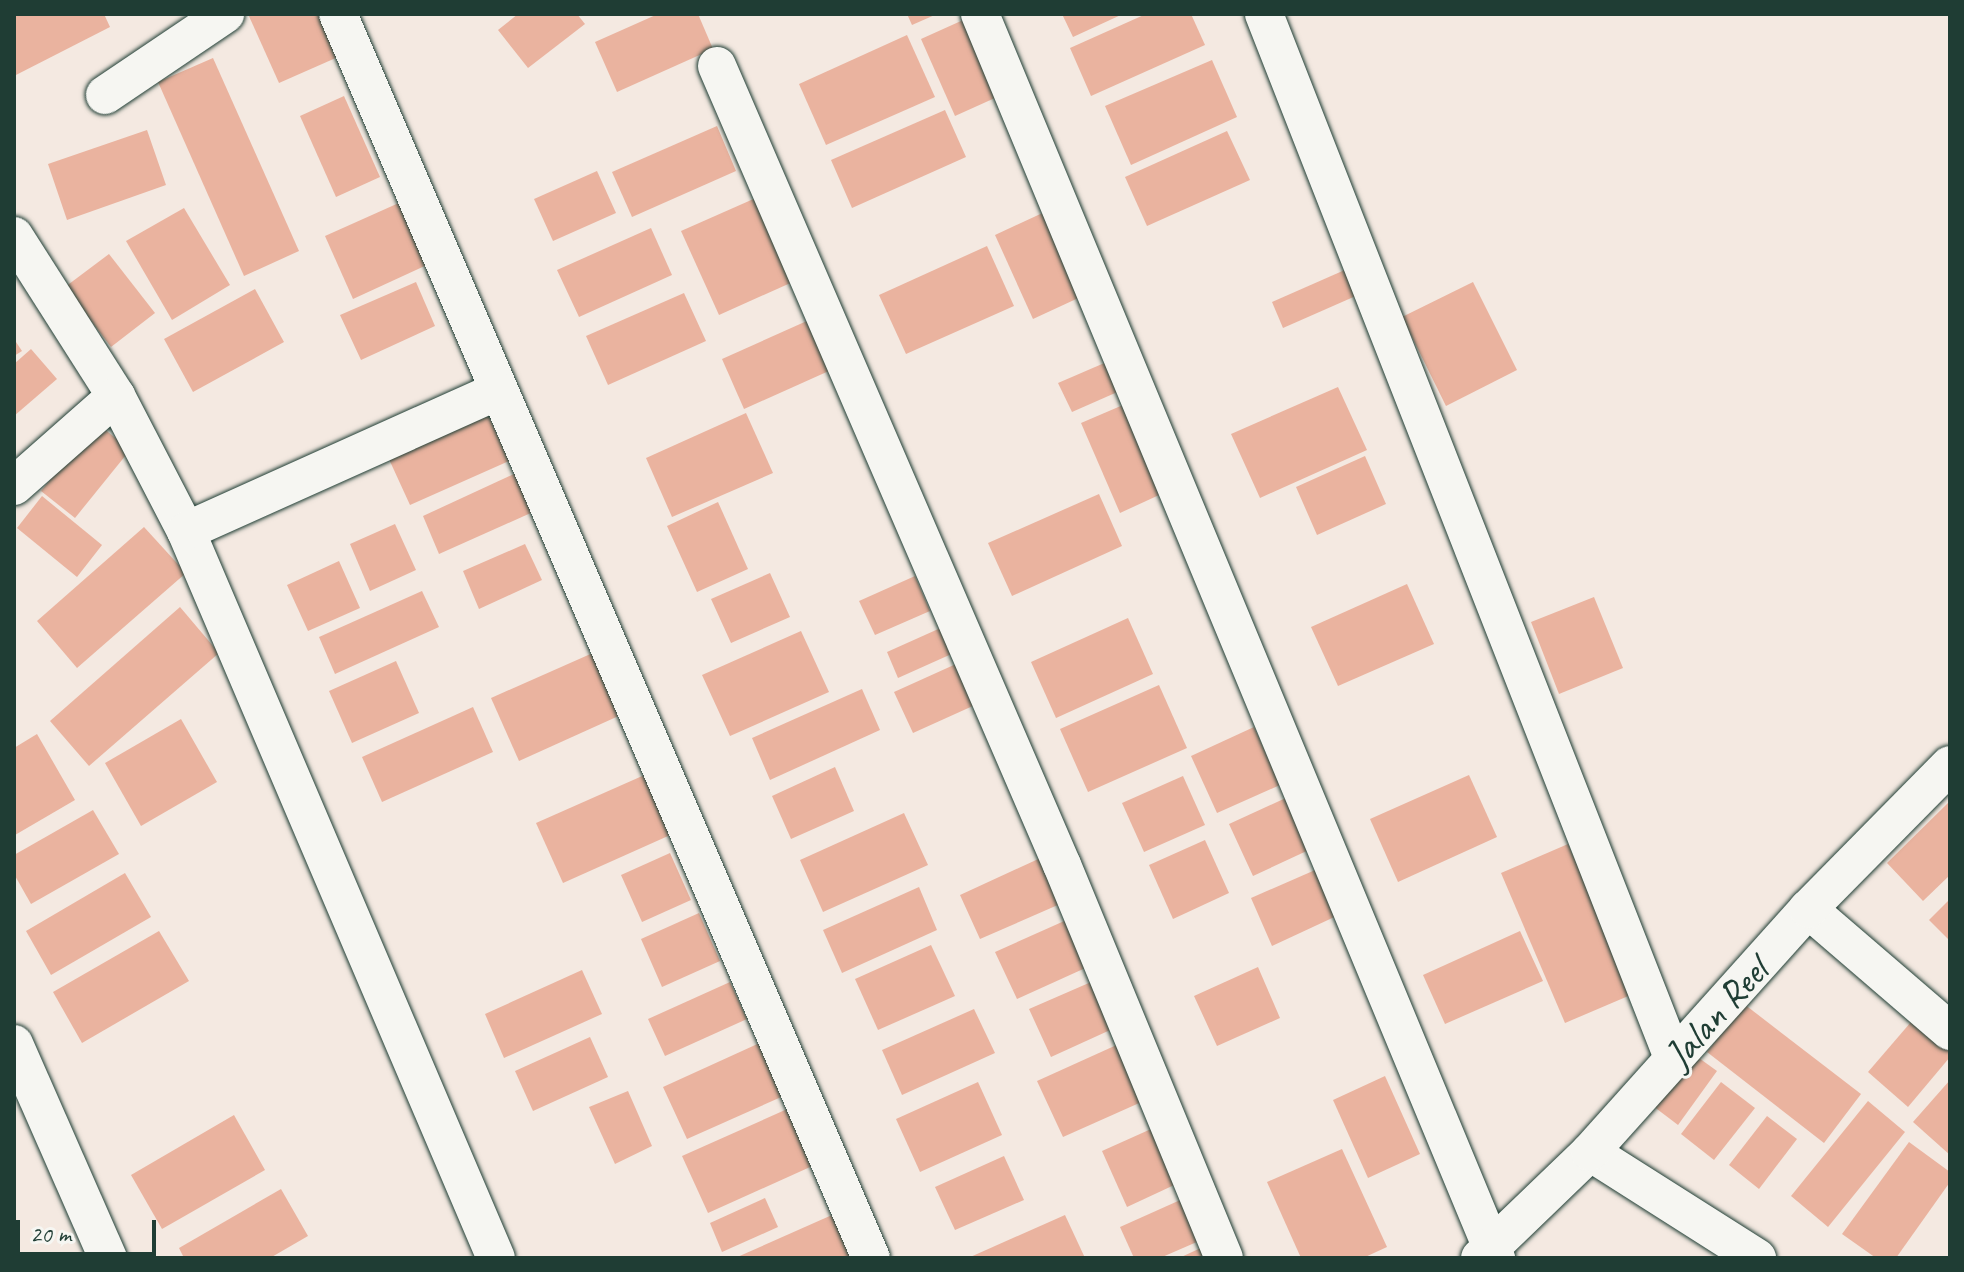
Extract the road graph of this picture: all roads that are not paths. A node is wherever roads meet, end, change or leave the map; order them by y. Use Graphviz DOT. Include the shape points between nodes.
graph roads {
  1 [pos="225,14"];
  2 [pos="338,14"];
  3 [pos="980,14"];
  4 [pos="1264,14"];
  5 [pos="717,66"];
  6 [pos="105,95"];
  7 [pos="14,236"];
  8 [pos="497,391"];
  9 [pos="116,396"];
  10 [pos="14,486"];
  11 [pos="186,531"];
  12 [pos="1950,765"];
  13 [pos="1808,909"];
  14 [pos="1950,1031"];
  15 [pos="14,1044"];
  16 [pos="1674,1060"];
  17 [pos="1590,1152"];
  18 [pos="1489,1254"];
  19 [pos="108,1258"];
  20 [pos="496,1258"];
  21 [pos="871,1258"];
  22 [pos="1224,1258"];
  23 [pos="1757,1258"];
  1 -- 6 [label="street"];
  2 -- 8 [label="street"];
  3 -- 18 [label="street"];
  4 -- 16 [label="street"];
  5 -- 22 [label="street" via="1062,865"];
  7 -- 9 [label="street"];
  8 -- 11 [label="street"];
  8 -- 21 [label="street"];
  9 -- 10 [label="street"];
  9 -- 11 [label="street"];
  11 -- 20 [label="street"];
  12 -- 13 [label="street, Jalan Reel"];
  13 -- 14 [label="street"];
  13 -- 16 [label="street, Jalan Reel"];
  15 -- 19 [label="street"];
  16 -- 17 [label="street, Jalan Reel"];
  17 -- 18 [label="street, Jalan Reel"];
  17 -- 23 [label="street"];
}
